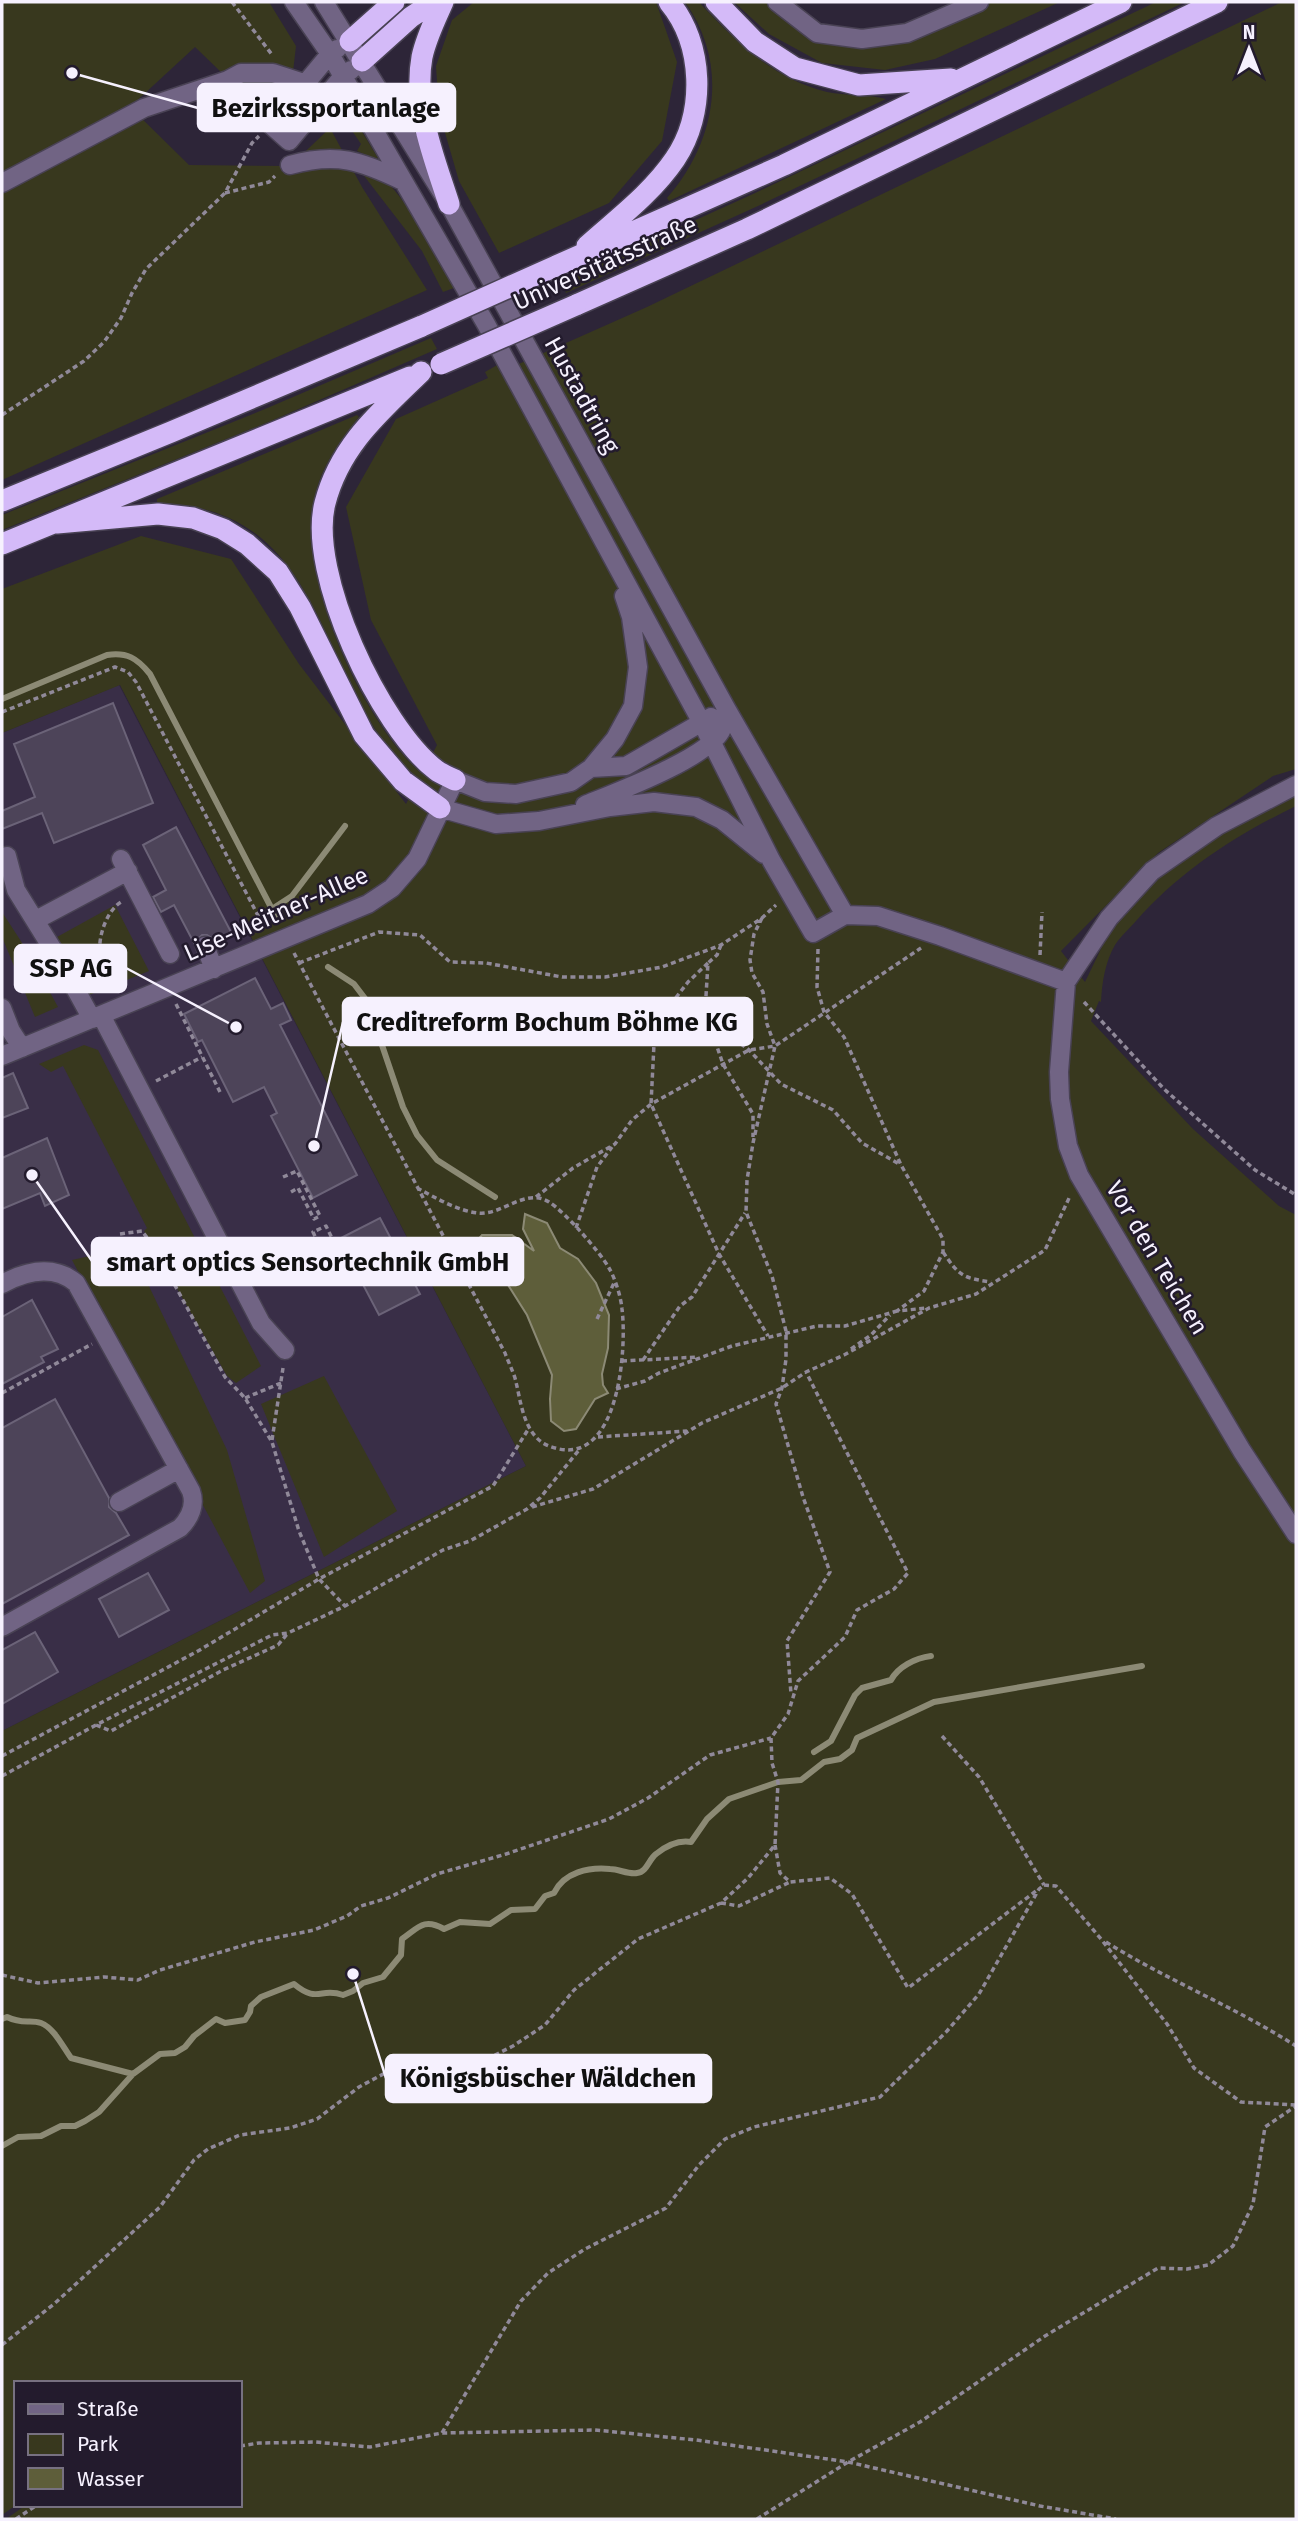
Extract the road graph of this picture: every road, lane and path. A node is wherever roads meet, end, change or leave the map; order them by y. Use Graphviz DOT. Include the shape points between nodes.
graph roads {
  1 [pos="232,2"];
  2 [pos="294,2"];
  3 [pos="324,2"];
  4 [pos="394,2"];
  5 [pos="434,2"];
  6 [pos="443,2"];
  7 [pos="669,2"];
  8 [pos="716,2"];
  9 [pos="776,2"];
  10 [pos="979,2"];
  11 [pos="1121,2"];
  12 [pos="1217,2"];
  13 [pos="350,41"];
  14 [pos="330,54"];
  15 [pos="362,61"];
  16 [pos="343,76"];
  17 [pos="286,77"];
  18 [pos="960,79"];
  19 [pos="307,84"];
  20 [pos="271,125"];
  21 [pos="290,165"];
  22 [pos="403,181"];
  23 [pos="2,183"];
  24 [pos="225,193"];
  25 [pos="449,204"];
  26 [pos="564,263"];
  27 [pos="421,372"];
  28 [pos="2,415"];
  29 [pos="2,501"];
  30 [pos="57,523"];
  31 [pos="2,544"];
  32 [pos="612,559"];
  33 [pos="726,708"];
  34 [pos="2,712"];
  35 [pos="702,723"];
  36 [pos="711,744"];
  37 [pos="591,768"];
  38 [pos="454,780"];
  39 [pos="1296,785"];
  40 [pos="440,808"];
  41 [pos="539,821"];
  42 [pos="7,856"];
  43 [pos="771,860"];
  44 [pos="139,893"];
  45 [pos="792,895"];
  46 [pos="1042,912"];
  47 [pos="845,915"];
  48 [pos="762,918"];
  49 [pos="36,920"];
  50 [pos="816,932"];
  51 [pos="940,936"];
  52 [pos="279,942"];
  53 [pos="721,945"];
  54 [pos="205,946"];
  55 [pos="100,952"];
  56 [pos="170,954"];
  57 [pos="299,962"];
  58 [pos="708,963"];
  59 [pos="214,969"];
  60 [pos="1039,971"];
  61 [pos="1066,982"];
  62 [pos="168,988"];
  63 [pos="2,1008"];
  64 [pos="824,1013"];
  65 [pos="97,1017"];
  66 [pos="1098,1017"];
  67 [pos="710,1029"];
  68 [pos="775,1046"];
  69 [pos="22,1048"];
  70 [pos="749,1050"];
  71 [pos="2,1056"];
  72 [pos="202,1057"];
  73 [pos="723,1064"];
  74 [pos="768,1072"];
  75 [pos="139,1090"];
  76 [pos="220,1092"];
  77 [pos="652,1104"];
  78 [pos="753,1143"];
  79 [pos="615,1144"];
  80 [pos="901,1165"];
  81 [pos="1079,1175"];
  82 [pos="283,1177"];
  83 [pos="419,1189"];
  84 [pos="291,1192"];
  85 [pos="1296,1195"];
  86 [pos="536,1197"];
  87 [pos="746,1212"];
  88 [pos="576,1227"];
  89 [pos="120,1234"];
  90 [pos="943,1252"];
  91 [pos="719,1254"];
  92 [pos="326,1260"];
  93 [pos="310,1262"];
  94 [pos="614,1282"];
  95 [pos="993,1283"];
  96 [pos="2,1284"];
  97 [pos="929,1308"];
  98 [pos="897,1311"];
  99 [pos="892,1314"];
  100 [pos="597,1319"];
  101 [pos="786,1332"];
  102 [pos="106,1336"];
  103 [pos="768,1336"];
  104 [pos="285,1350"];
  105 [pos="844,1355"];
  106 [pos="703,1357"];
  107 [pos="643,1360"];
  108 [pos="621,1362"];
  109 [pos="806,1372"];
  110 [pos="281,1383"];
  111 [pos="782,1388"];
  112 [pos="617,1389"];
  113 [pos="2,1393"];
  114 [pos="245,1398"];
  115 [pos="529,1428"];
  116 [pos="689,1431"];
  117 [pos="598,1437"];
  118 [pos="272,1442"];
  119 [pos="580,1448"];
  120 [pos="179,1469"];
  121 [pos="120,1502"];
  122 [pos="527,1508"];
  123 [pos="1296,1534"];
  124 [pos="319,1579"];
  125 [pos="345,1606"];
  126 [pos="2,1627"];
  127 [pos="288,1633"];
  128 [pos="792,1698"];
  129 [pos="96,1725"];
  130 [pos="942,1736"];
  131 [pos="771,1738"];
  132 [pos="2,1756"];
  133 [pos="2,1776"];
  134 [pos="775,1845"];
  135 [pos="790,1882"];
  136 [pos="1044,1885"];
  137 [pos="1039,1889"];
  138 [pos="722,1903"];
  139 [pos="1101,1939"];
  140 [pos="2,1975"];
  141 [pos="1296,2046"];
  142 [pos="1296,2105"];
  143 [pos="2,2345"];
  144 [pos="442,2433"];
  145 [pos="242,2446"];
  146 [pos="848,2462"];
  147 [pos="34,2507"];
  148 [pos="16,2519"];
  149 [pos="757,2519"];
  150 [pos="1116,2519"];
  1 -- 17 [label="path"];
  2 -- 14 [label="street, Hustadtring"];
  3 -- 13 [label="street, Hustadtring"];
  4 -- 13 [label="highway"];
  5 -- 15 [label="highway"];
  6 -- 25 [label="highway" via="419,74 427,135"];
  7 -- 26 [label="highway" via="679,14 696,64 691,123 677,158 650,190"];
  8 -- 18 [label="highway" via="755,42 795,68 859,85"];
  9 -- 10 [label="street" via="817,33 862,39 907,33"];
  11 -- 18 [label="highway, Universitätsstraße"];
  12 -- 27 [label="highway, Universitätsstraße, bridge" via="747,229"];
  13 -- 14 [label="street"];
  13 -- 15 [label="street, Hustadtring"];
  14 -- 16 [label="street, Hustadtring"];
  14 -- 19 [label="street"];
  15 -- 16 [label="street"];
  15 -- 25 [label="street, Hustadtring"];
  16 -- 20 [label="street" via="289,141"];
  16 -- 22 [label="street, Hustadtring"];
  17 -- 19 [label="street"];
  17 -- 23 [label="street" via="241,74 144,108"];
  18 -- 26 [label="highway, Universitätsstraße"];
  19 -- 20 [label="street"];
  20 -- 24 [label="path" via="252,143"];
  21 -- 22 [label="street" via="339,158 362,162"];
  21 -- 24 [label="path" via="269,182"];
  22 -- 32 [label="street, Hustadtring"];
  24 -- 28 [label="path" via="146,269 104,342 84,361"];
  25 -- 33 [label="street, Hustadtring"];
  26 -- 29 [label="highway, Universitätsstraße, bridge"];
  27 -- 30 [label="highway, Universitätsstraße"];
  27 -- 38 [label="highway" via="352,442 324,505 322,535 336,603 370,684 402,734 436,770"];
  30 -- 31 [label="highway, Universitätsstraße"];
  30 -- 40 [label="highway" via="170,515 223,529 247,544 278,572 300,607 364,735 403,781"];
  32 -- 35 [label="street, Hustadtring"];
  32 -- 37 [label="street, Hustadtring" via="631,617 638,667 633,706 615,739"];
  33 -- 35 [label="street, Hustadtring"];
  33 -- 36 [label="street" via="722,730"];
  33 -- 47 [label="street, Hustadtring"];
  34 -- 52 [label="path" via="115,667 128,672 260,918"];
  35 -- 36 [label="street, Hustadtring"];
  35 -- 37 [label="street, Hustadtring" via="626,766"];
  36 -- 41 [label="street, Hustadtring" via="650,777"];
  36 -- 43 [label="street, Hustadtring"];
  37 -- 38 [label="street, Hustadtring" via="571,782 516,794 485,792"];
  38 -- 40 [label="street, Lise-Meitner-Allee"];
  39 -- 61 [label="street" via="1217,826 1153,870 1110,918"];
  40 -- 41 [label="street, Hustadtring" via="496,824"];
  40 -- 52 [label="street, Lise-Meitner-Allee" via="417,859 392,888 368,904"];
  41 -- 43 [label="street, Hustadtring" via="654,802 695,807 722,820"];
  42 -- 49 [label="street" via="16,890"];
  43 -- 45 [label="street, Hustadtring"];
  44 -- 49 [label="street" via="124,865"];
  44 -- 55 [label="path" via="115,905 100,933"];
  44 -- 56 [label="street"];
  45 -- 48 [label="path"];
  45 -- 50 [label="street, Hustadtring"];
  46 -- 60 [label="path"];
  47 -- 50 [label="street"];
  47 -- 51 [label="street" via="878,916"];
  48 -- 53 [label="path"];
  48 -- 68 [label="path" via="750,960 763,992 766,1024"];
  49 -- 65 [label="street"];
  50 -- 64 [label="path" via="817,987"];
  51 -- 60 [label="street"];
  51 -- 64 [label="path"];
  52 -- 57 [label="path"];
  52 -- 59 [label="street, Lise-Meitner-Allee"];
  53 -- 57 [label="path" via="662,967 605,977 562,977 486,963 450,962 420,935 379,932"];
  53 -- 58 [label="path"];
  54 -- 59 [label="street"];
  57 -- 83 [label="path"];
  58 -- 67 [label="path" via="705,1013"];
  58 -- 77 [label="path" via="671,1004 654,1044"];
  59 -- 62 [label="street, Lise-Meitner-Allee"];
  60 -- 61 [label="street"];
  61 -- 81 [label="street, Vor den Teichen" via="1060,1099 1068,1146"];
  62 -- 65 [label="street, Lise-Meitner-Allee"];
  62 -- 72 [label="path"];
  63 -- 69 [label="street"];
  64 -- 68 [label="path"];
  64 -- 80 [label="path" via="844,1037"];
  65 -- 69 [label="street, Lise-Meitner-Allee"];
  65 -- 75 [label="street"];
  66 -- 85 [label="path" via="1164,1089 1255,1170"];
  67 -- 70 [label="path"];
  67 -- 73 [label="path"];
  68 -- 70 [label="path"];
  68 -- 74 [label="path"];
  69 -- 71 [label="street, Lise-Meitner-Allee"];
  70 -- 73 [label="path"];
  70 -- 74 [label="path"];
  72 -- 75 [label="path"];
  72 -- 76 [label="path"];
  73 -- 77 [label="path"];
  73 -- 78 [label="path" via="753,1114"];
  74 -- 78 [label="path"];
  74 -- 80 [label="path" via="781,1084 833,1110 862,1143"];
  75 -- 104 [label="street" via="261,1323"];
  77 -- 79 [label="path" via="632,1120"];
  77 -- 91 [label="path"];
  78 -- 87 [label="path"];
  79 -- 86 [label="path"];
  79 -- 88 [label="path" via="597,1167"];
  80 -- 90 [label="path" via="943,1239"];
  81 -- 95 [label="path" via="1045,1250"];
  81 -- 123 [label="street, Vor den Teichen"];
  82 -- 84 [label="path" via="297,1171 320,1216 314,1219 298,1188"];
  83 -- 86 [label="path" via="480,1214"];
  83 -- 115 [label="path" via="505,1353"];
  86 -- 88 [label="path" via="549,1202"];
  87 -- 91 [label="path"];
  87 -- 101 [label="path" via="772,1276"];
  88 -- 94 [label="path" via="610,1269"];
  89 -- 114 [label="path" via="142,1231 225,1377"];
  90 -- 95 [label="path" via="955,1271 967,1279"];
  90 -- 98 [label="path" via="924,1291"];
  91 -- 103 [label="path"];
  91 -- 107 [label="path"];
  92 -- 92 [label="path" via="313,1232 326,1226 340,1254"];
  92 -- 93 [label="path"];
  94 -- 100 [label="path"];
  94 -- 108 [label="path" via="622,1307"];
  95 -- 97 [label="path" via="976,1294"];
  96 -- 102 [label="street" via="34,1272 56,1272 70,1278"];
  97 -- 98 [label="path"];
  97 -- 105 [label="path"];
  98 -- 99 [label="path"];
  99 -- 101 [label="path" via="845,1326"];
  99 -- 105 [label="path"];
  101 -- 103 [label="path"];
  101 -- 111 [label="path"];
  102 -- 113 [label="path"];
  102 -- 120 [label="street"];
  103 -- 106 [label="path"];
  104 -- 110 [label="path"];
  105 -- 109 [label="path"];
  106 -- 107 [label="path"];
  106 -- 112 [label="path"];
  107 -- 108 [label="path"];
  108 -- 112 [label="path"];
  109 -- 111 [label="path"];
  109 -- 128 [label="path" via="908,1573 894,1589 857,1610 845,1637 798,1681"];
  110 -- 114 [label="path"];
  110 -- 118 [label="path"];
  111 -- 116 [label="path"];
  111 -- 128 [label="path" via="776,1404 784,1437 830,1572 787,1642"];
  112 -- 117 [label="path"];
  114 -- 118 [label="path"];
  115 -- 119 [label="path" via="549,1447"];
  115 -- 124 [label="path" via="493,1486"];
  116 -- 117 [label="path"];
  116 -- 122 [label="path" via="593,1489"];
  117 -- 119 [label="path"];
  118 -- 124 [label="path"];
  119 -- 122 [label="path"];
  120 -- 121 [label="street"];
  120 -- 126 [label="street" via="193,1500 180,1528"];
  122 -- 125 [label="path"];
  124 -- 125 [label="path"];
  124 -- 132 [label="path"];
  125 -- 127 [label="path"];
  127 -- 129 [label="path" via="272,1635"];
  127 -- 129 [label="path" via="278,1645 111,1731"];
  128 -- 131 [label="path" via="788,1714"];
  129 -- 133 [label="path"];
  130 -- 136 [label="path" via="979,1777"];
  131 -- 134 [label="path" via="778,1782"];
  131 -- 140 [label="path" via="710,1755 609,1819 437,1874 314,1930 255,1942 138,1980 104,1977 38,1983"];
  134 -- 135 [label="path" via="780,1873"];
  134 -- 138 [label="path"];
  135 -- 137 [label="path" via="830,1878 852,1894 908,1987"];
  135 -- 138 [label="path" via="739,1906"];
  136 -- 137 [label="path"];
  136 -- 139 [label="path" via="1056,1886"];
  137 -- 144 [label="path" via="979,1994 880,2097 754,2127 726,2140 699,2165 666,2208 548,2273 520,2301"];
  138 -- 143 [label="path" via="638,1939 574,1990 545,2025 489,2058 406,2062 359,2087 317,2119 240,2135 208,2148 160,2207 78,2284"];
  139 -- 141 [label="path"];
  139 -- 142 [label="path" via="1167,2024 1194,2068 1241,2102"];
  142 -- 146 [label="path" via="1265,2127 1254,2204 1233,2246 1208,2265 1158,2268 1035,2343 920,2422"];
  144 -- 145 [label="path" via="370,2447 315,2442"];
  144 -- 146 [label="path" via="595,2431"];
  146 -- 149 [label="path"];
  146 -- 150 [label="path" via="1040,2507"];
  147 -- 148 [label="path"];
}
